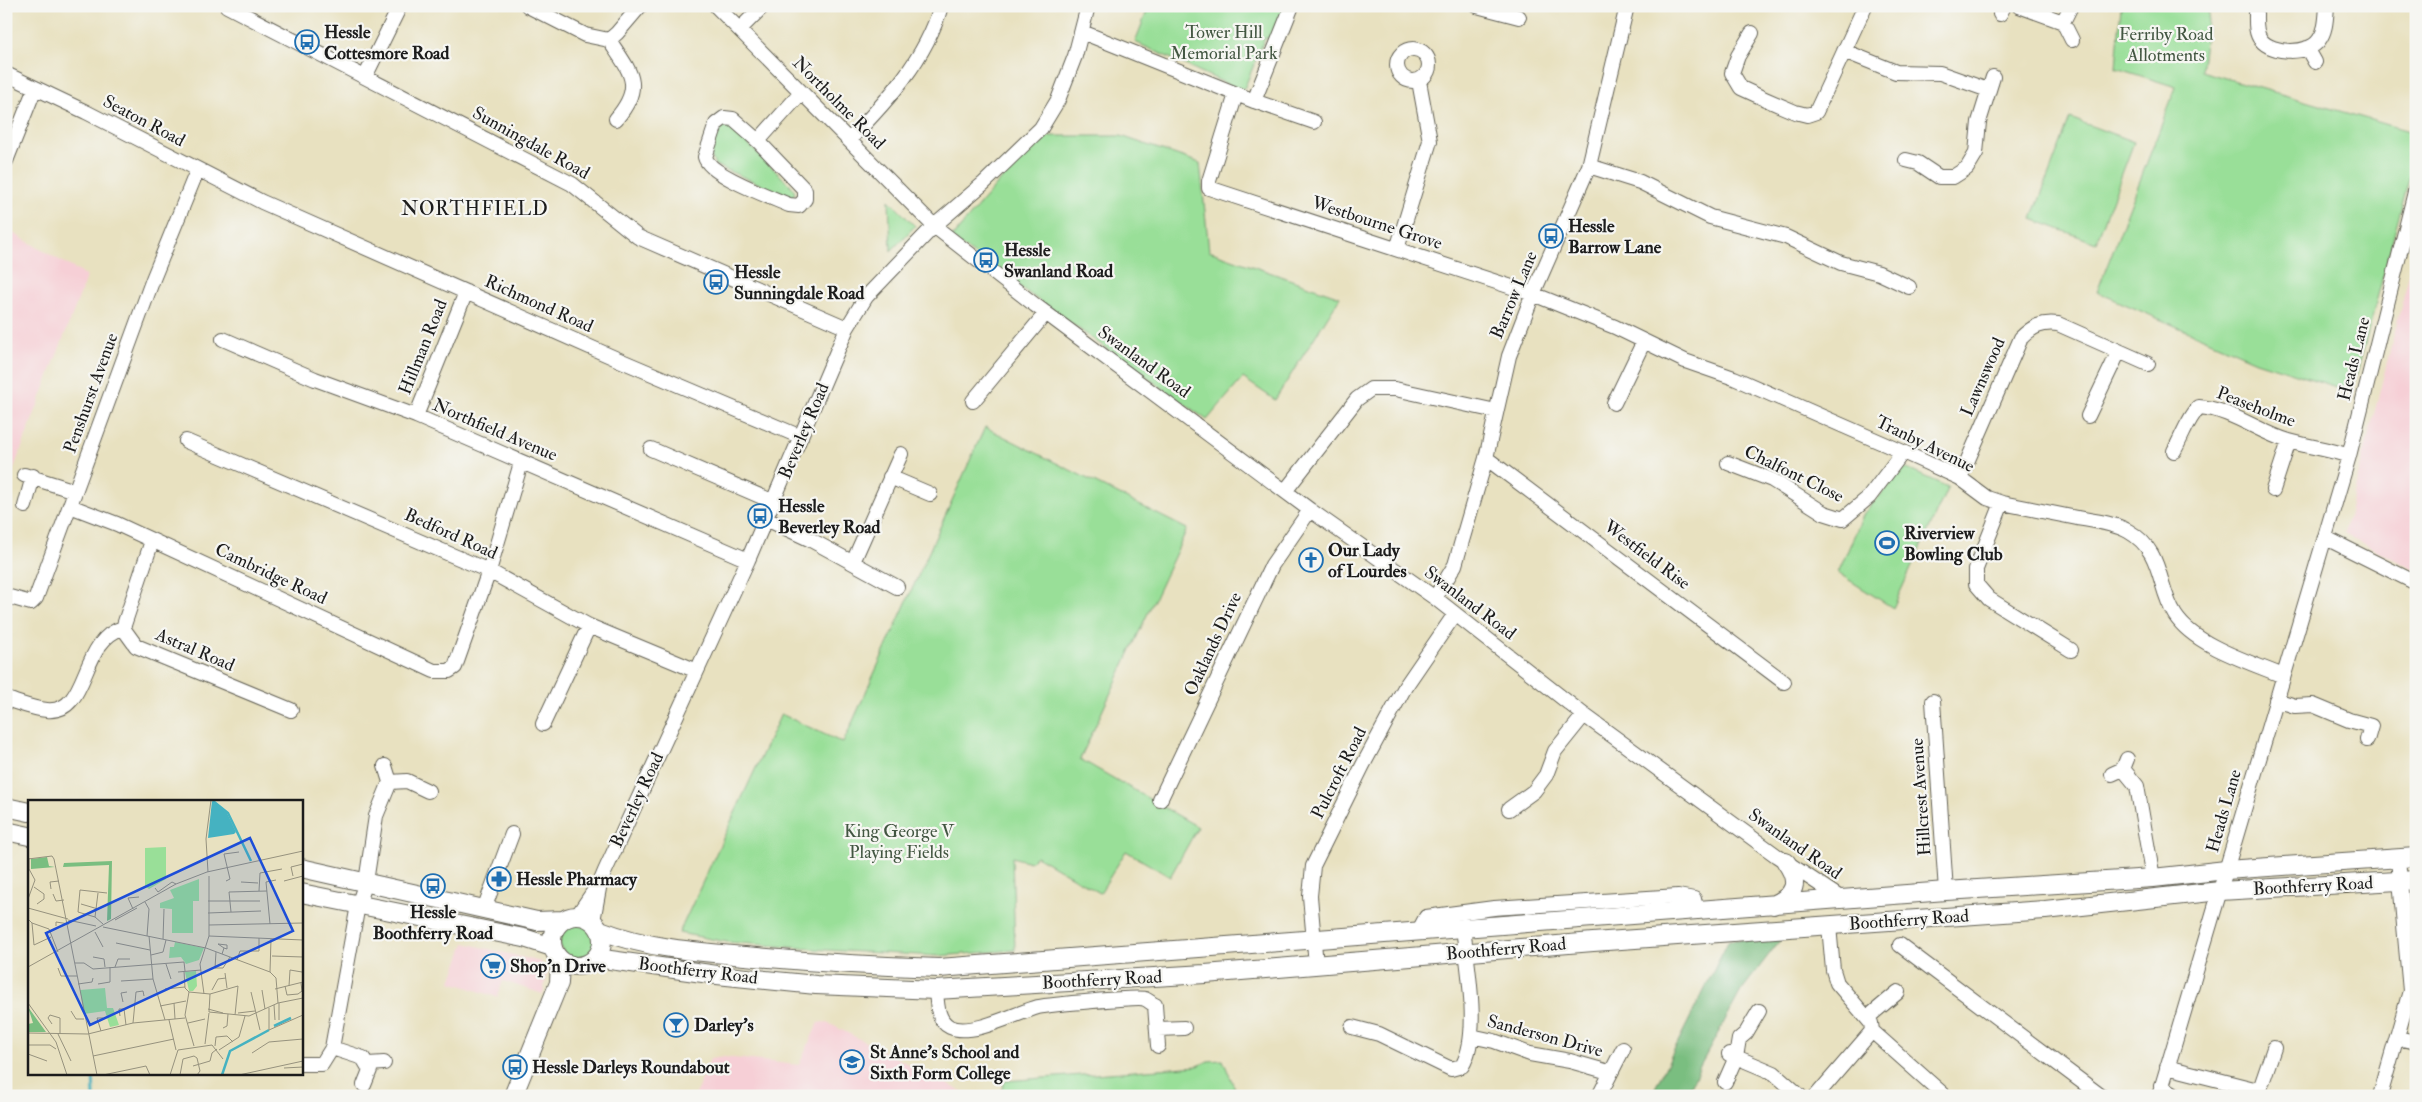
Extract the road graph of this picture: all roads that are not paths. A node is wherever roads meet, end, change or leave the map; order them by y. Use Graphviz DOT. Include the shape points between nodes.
graph roads {
  1 [pos="227,6"];
  2 [pos="400,6"];
  3 [pos="528,6"];
  4 [pos="640,6"];
  5 [pos="716,6"];
  6 [pos="763,6"];
  7 [pos="941,6"];
  8 [pos="1088,6"];
  9 [pos="1292,6"];
  10 [pos="1477,6"];
  11 [pos="1628,6"];
  12 [pos="1865,6"];
  13 [pos="2019,6"];
  14 [pos="2071,6"];
  15 [pos="2327,6"];
  16 [pos="251,12"];
  17 [pos="2256,13"];
  18 [pos="1519,18"];
  19 [pos="2063,22"];
  20 [pos="740,29"];
  21 [pos="1082,32"];
  22 [pos="1752,33"];
  23 [pos="608,40"];
  24 [pos="2072,40"];
  25 [pos="2307,48"];
  26 [pos="1844,51"];
  27 [pos="2315,62"];
  28 [pos="6,74"];
  29 [pos="365,77"];
  30 [pos="1419,81"];
  31 [pos="35,88"];
  32 [pos="802,93"];
  33 [pos="1236,94"];
  34 [pos="1254,101"];
  35 [pos="616,119"];
  36 [pos="1314,122"];
  37 [pos="850,139"];
  38 [pos="758,141"];
  39 [pos="1906,160"];
  40 [pos="6,161"];
  41 [pos="1589,166"];
  42 [pos="197,170"];
  43 [pos="2416,188"];
  44 [pos="262,202"];
  45 [pos="934,226"];
  46 [pos="1397,249"];
  47 [pos="1909,287"];
  48 [pos="466,292"];
  49 [pos="1532,294"];
  50 [pos="1046,313"];
  51 [pos="847,328"];
  52 [pos="224,339"];
  53 [pos="1644,341"];
  54 [pos="2119,351"];
  55 [pos="2148,364"];
  56 [pos="973,401"];
  57 [pos="1614,404"];
  58 [pos="1496,411"];
  59 [pos="416,416"];
  60 [pos="2088,416"];
  61 [pos="801,437"];
  62 [pos="186,441"];
  63 [pos="2289,441"];
  64 [pos="651,449"];
  65 [pos="2174,451"];
  66 [pos="1903,452"];
  67 [pos="901,454"];
  68 [pos="2349,456"];
  69 [pos="1486,458"];
  70 [pos="1728,462"];
  71 [pos="521,463"];
  72 [pos="890,477"];
  73 [pos="1960,478"];
  74 [pos="1286,490"];
  75 [pos="2273,490"];
  76 [pos="75,491"];
  77 [pos="930,494"];
  78 [pos="774,502"];
  79 [pos="2002,503"];
  80 [pos="25,506"];
  81 [pos="70,506"];
  82 [pos="1310,510"];
  83 [pos="766,519"];
  84 [pos="2326,538"];
  85 [pos="152,541"];
  86 [pos="748,560"];
  87 [pos="853,562"];
  88 [pos="489,571"];
  89 [pos="2416,583"];
  90 [pos="898,587"];
  91 [pos="6,596"];
  92 [pos="1435,598"];
  93 [pos="1454,614"];
  94 [pos="589,626"];
  95 [pos="123,628"];
  96 [pos="2072,650"];
  97 [pos="697,671"];
  98 [pos="2283,676"];
  99 [pos="1784,682"];
  100 [pos="6,699"];
  101 [pos="2276,700"];
  102 [pos="1933,701"];
  103 [pos="290,710"];
  104 [pos="1584,715"];
  105 [pos="543,724"];
  106 [pos="2366,740"];
  107 [pos="385,766"];
  108 [pos="2121,767"];
  109 [pos="390,782"];
  110 [pos="428,791"];
  111 [pos="1160,800"];
  112 [pos="6,807"];
  113 [pos="1510,809"];
  114 [pos="28,812"];
  115 [pos="6,831"];
  116 [pos="512,834"];
  117 [pos="28,836"];
  118 [pos="2407,858"];
  119 [pos="1786,862"];
  120 [pos="302,868"];
  121 [pos="2226,870"];
  122 [pos="2153,878"];
  123 [pos="2408,881"];
  124 [pos="366,882"];
  125 [pos="1946,891"];
  126 [pos="2220,891"];
  127 [pos="302,893"];
  128 [pos="1842,899"];
  129 [pos="358,905"];
  130 [pos="1773,905"];
  131 [pos="484,909"];
  132 [pos="1697,912"];
  133 [pos="583,922"];
  134 [pos="1829,926"];
  135 [pos="1463,928"];
  136 [pos="1418,932"];
  137 [pos="1313,940"];
  138 [pos="1900,945"];
  139 [pos="1466,952"];
  140 [pos="556,954"];
  141 [pos="596,958"];
  142 [pos="1316,965"];
  143 [pos="577,967"];
  144 [pos="559,983"];
  145 [pos="936,990"];
  146 [pos="1898,992"];
  147 [pos="1759,1011"];
  148 [pos="1867,1018"];
  149 [pos="1352,1027"];
  150 [pos="1184,1028"];
  151 [pos="1158,1029"];
  152 [pos="1872,1031"];
  153 [pos="1471,1036"];
  154 [pos="2397,1038"];
  155 [pos="2416,1042"];
  156 [pos="1158,1046"];
  157 [pos="332,1048"];
  158 [pos="2274,1048"];
  159 [pos="1623,1049"];
  160 [pos="1733,1056"];
  161 [pos="384,1063"];
  162 [pos="302,1064"];
  163 [pos="368,1064"];
  164 [pos="2167,1067"];
  165 [pos="1609,1072"];
  166 [pos="1725,1082"];
  167 [pos="364,1085"];
  168 [pos="2160,1091"];
  169 [pos="513,1096"];
  170 [pos="1599,1096"];
  171 [pos="1800,1096"];
  172 [pos="1816,1096"];
  173 [pos="1945,1096"];
  174 [pos="2101,1096"];
  175 [pos="2178,1096"];
  176 [pos="2380,1096"];
  1 -- 16 [label="street, Sunningdale Road"];
  2 -- 29 [label="street"];
  3 -- 23 [label="street" via="585,35"];
  4 -- 23 [label="street"];
  5 -- 20 [label="street, Northolme Road"];
  6 -- 20 [label="street"];
  7 -- 37 [label="street" via="927,42 909,70"];
  8 -- 21 [label="street, Beverley Road"];
  9 -- 34 [label="street"];
  10 -- 18 [label="street"];
  11 -- 41 [label="street, Barrow Lane"];
  12 -- 26 [label="street"];
  13 -- 19 [label="street"];
  14 -- 19 [label="street"];
  15 -- 25 [label="street" via="2324,30 2318,42"];
  16 -- 29 [label="street, Sunningdale Road"];
  17 -- 25 [label="street" via="2257,45 2275,49"];
  19 -- 24 [label="street"];
  20 -- 32 [label="street, Northolme Road"];
  21 -- 33 [label="street"];
  21 -- 45 [label="street, Beverley Road" via="1058,100 1041,128"];
  22 -- 26 [label="street" via="1732,73 1742,88 1795,112 1816,112"];
  23 -- 35 [label="street" via="629,71 633,91"];
  25 -- 27 [label="street"];
  26 -- 39 [label="street" via="1896,72 1940,73 1991,83 1979,122 1976,153 1967,168 1953,177 1939,177"];
  28 -- 31 [label="street, Seaton Road"];
  29 -- 51 [label="street, Sunningdale Road" via="572,184 638,237"];
  30 -- 46 [label="street" via="1430,141"];
  31 -- 40 [label="street"];
  31 -- 42 [label="street, Seaton Road"];
  32 -- 37 [label="street, Northolme Road"];
  32 -- 38 [label="street"];
  33 -- 34 [label="street"];
  33 -- 46 [label="street, Westbourne Grove" via="1209,188"];
  34 -- 36 [label="street"];
  37 -- 45 [label="street, Northolme Road"];
  38 -- 38 [label="street" via="805,190 805,199 799,206 789,205 716,171 706,162 716,124 724,118 733,120"];
  41 -- 47 [label="street" via="1640,182 1710,217 1786,237 1841,263 1878,273"];
  41 -- 49 [label="street, Barrow Lane"];
  42 -- 44 [label="street, Seaton Road"];
  42 -- 76 [label="street, Penshurst Avenue" via="152,279"];
  43 -- 68 [label="street, Heads Lane"];
  44 -- 48 [label="street, Richmond Road"];
  45 -- 50 [label="street, Swanland Road"];
  45 -- 51 [label="street, Beverley Road" via="866,297"];
  46 -- 49 [label="street, Westbourne Grove"];
  48 -- 59 [label="street, Hillman Road"];
  48 -- 61 [label="street, Richmond Road"];
  49 -- 53 [label="street, Tranby Avenue"];
  49 -- 58 [label="street, Barrow Lane" via="1509,356"];
  50 -- 56 [label="street"];
  50 -- 74 [label="street, Swanland Road"];
  51 -- 61 [label="street, Beverley Road"];
  52 -- 59 [label="street, Northfield Avenue"];
  53 -- 57 [label="street"];
  53 -- 66 [label="street, Tranby Avenue"];
  54 -- 55 [label="street, Lawnswood"];
  54 -- 60 [label="street"];
  54 -- 73 [label="street, Lawnswood" via="2058,324 2043,322 2030,329 2021,338"];
  58 -- 69 [label="street, Barrow Lane"];
  58 -- 74 [label="street" via="1395,389 1371,389 1357,399"];
  59 -- 71 [label="street, Northfield Avenue"];
  61 -- 78 [label="street, Beverley Road"];
  62 -- 88 [label="street, Bedford Road"];
  63 -- 65 [label="street, Peaseholme" via="2213,408 2199,407 2189,418"];
  63 -- 68 [label="street, Peaseholme"];
  63 -- 75 [label="street"];
  64 -- 78 [label="street"];
  66 -- 70 [label="street, Chalfont Close" via="1869,497 1843,519 1824,513 1772,480"];
  66 -- 73 [label="street, Tranby Avenue"];
  67 -- 72 [label="street"];
  68 -- 84 [label="street, Heads Lane"];
  69 -- 92 [label="street, Barrow Lane" via="1455,565"];
  69 -- 99 [label="street, Westfield Rise"];
  71 -- 86 [label="street, Northfield Avenue"];
  71 -- 88 [label="street"];
  72 -- 77 [label="street"];
  72 -- 87 [label="street"];
  73 -- 79 [label="street, Tranby Avenue" via="1986,498"];
  74 -- 82 [label="street, Swanland Road"];
  76 -- 80 [label="street" via="28,475"];
  76 -- 81 [label="street, Penshurst Avenue"];
  78 -- 83 [label="street, Beverley Road"];
  79 -- 96 [label="street" via="1976,569 1976,584 1989,599"];
  79 -- 98 [label="street, Tranby Avenue" via="2106,524 2128,532 2145,545 2159,568 2175,616 2196,637"];
  81 -- 85 [label="street, Cambridge Road"];
  81 -- 91 [label="street, Penshurst Avenue" via="36,598 31,603"];
  82 -- 92 [label="street, Swanland Road"];
  82 -- 111 [label="street, Oaklands Drive" via="1272,565"];
  83 -- 86 [label="street, Beverley Road"];
  83 -- 87 [label="street"];
  84 -- 89 [label="street"];
  84 -- 98 [label="street, Heads Lane"];
  85 -- 88 [label="street, Cambridge Road" via="434,671 449,671 455,667"];
  85 -- 95 [label="street"];
  86 -- 97 [label="street, Beverley Road"];
  87 -- 90 [label="street"];
  88 -- 94 [label="street, Bedford Road"];
  92 -- 93 [label="street, Swanland Road"];
  93 -- 104 [label="street, Swanland Road"];
  93 -- 137 [label="street, Pulcroft Road" via="1405,687 1313,866 1310,896"];
  94 -- 97 [label="street, Bedford Road"];
  94 -- 105 [label="street"];
  95 -- 100 [label="street" via="112,631 95,648 77,694 60,709 47,710"];
  95 -- 103 [label="street, Astral Road" via="136,646"];
  97 -- 133 [label="street, Beverley Road"];
  98 -- 101 [label="street, Heads Lane"];
  101 -- 106 [label="street" via="2295,706 2313,705 2349,720 2372,720"];
  101 -- 121 [label="street, Heads Lane"];
  102 -- 125 [label="street, Hillcrest Avenue"];
  104 -- 113 [label="street" via="1555,751 1546,776 1534,791"];
  104 -- 119 [label="street, Swanland Road"];
  107 -- 109 [label="street"];
  108 -- 122 [label="street" via="2137,786"];
  109 -- 110 [label="street" via="407,781"];
  109 -- 124 [label="street" via="376,816"];
  112 -- 114 [label="main road"];
  115 -- 117 [label="main road"];
  116 -- 131 [label="street"];
  118 -- 121 [label="main road, Boothferry Road"];
  118 -- 123 [label="street"];
  119 -- 128 [label="street, Swanland Road"];
  119 -- 130 [label="main road" via="1792,871 1793,888 1785,900"];
  120 -- 124 [label="main road, Boothferry Road"];
  121 -- 122 [label="main road, Boothferry Road"];
  121 -- 126 [label="street, Heads Lane"];
  122 -- 125 [label="main road, Boothferry Road"];
  123 -- 126 [label="main road, Boothferry Road"];
  123 -- 154 [label="street" via="2410,991"];
  124 -- 129 [label="street"];
  124 -- 131 [label="main road, Boothferry Road"];
  125 -- 128 [label="main road, Boothferry Road"];
  126 -- 134 [label="main road, Boothferry Road" via="2045,910"];
  126 -- 164 [label="street, Heads Lane"];
  127 -- 129 [label="main road"];
  128 -- 130 [label="main road, Boothferry Road"];
  129 -- 140 [label="main road" via="524,938"];
  129 -- 157 [label="street"];
  130 -- 132 [label="main road, Boothferry Road"];
  131 -- 133 [label="main road, Boothferry Road" via="537,921"];
  132 -- 135 [label="main road, Boothferry Road"];
  132 -- 136 [label="street" via="1694,899 1678,896 1494,908 1426,918"];
  133 -- 137 [label="main road, Boothferry Road" via="625,940 685,951 826,964 939,968"];
  133 -- 140 [label="main road" via="553,932"];
  133 -- 141 [label="main road" via="602,945"];
  134 -- 139 [label="main road, Boothferry Road"];
  134 -- 148 [label="street" via="1837,983"];
  135 -- 136 [label="main road, Boothferry Road"];
  135 -- 139 [label="street, Sanderson Drive"];
  136 -- 137 [label="main road, Boothferry Road"];
  137 -- 142 [label="street, Pulcroft Road"];
  138 -- 174 [label="street"];
  139 -- 142 [label="main road, Boothferry Road"];
  139 -- 153 [label="street, Sanderson Drive"];
  140 -- 143 [label="main road"];
  140 -- 144 [label="main road"];
  141 -- 143 [label="main road"];
  141 -- 145 [label="main road, Boothferry Road" via="816,985"];
  142 -- 145 [label="main road, Boothferry Road"];
  143 -- 144 [label="main road"];
  144 -- 169 [label="main road"];
  145 -- 151 [label="street" via="938,1014 948,1027 960,1030 985,1026 1040,1007 1130,998 1145,998 1155,1005"];
  146 -- 148 [label="street"];
  147 -- 160 [label="street" via="1739,1039"];
  148 -- 152 [label="street" via="1872,1024"];
  149 -- 153 [label="street, Sanderson Drive" via="1379,1034 1454,1069 1464,1064"];
  150 -- 151 [label="street"];
  151 -- 156 [label="street"];
  152 -- 172 [label="street"];
  152 -- 173 [label="street"];
  153 -- 165 [label="street, Sanderson Drive" via="1530,1054"];
  154 -- 155 [label="street"];
  154 -- 176 [label="street"];
  157 -- 162 [label="street" via="322,1064"];
  157 -- 163 [label="street" via="363,1058"];
  158 -- 164 [label="street" via="2261,1086 2254,1089"];
  159 -- 165 [label="street, Sanderson Drive"];
  160 -- 166 [label="street"];
  160 -- 171 [label="street" via="1774,1073"];
  161 -- 163 [label="street"];
  163 -- 167 [label="street" via="370,1070"];
  164 -- 168 [label="street, Heads Lane"];
  165 -- 170 [label="street, Sanderson Drive"];
  168 -- 175 [label="street"];
}
